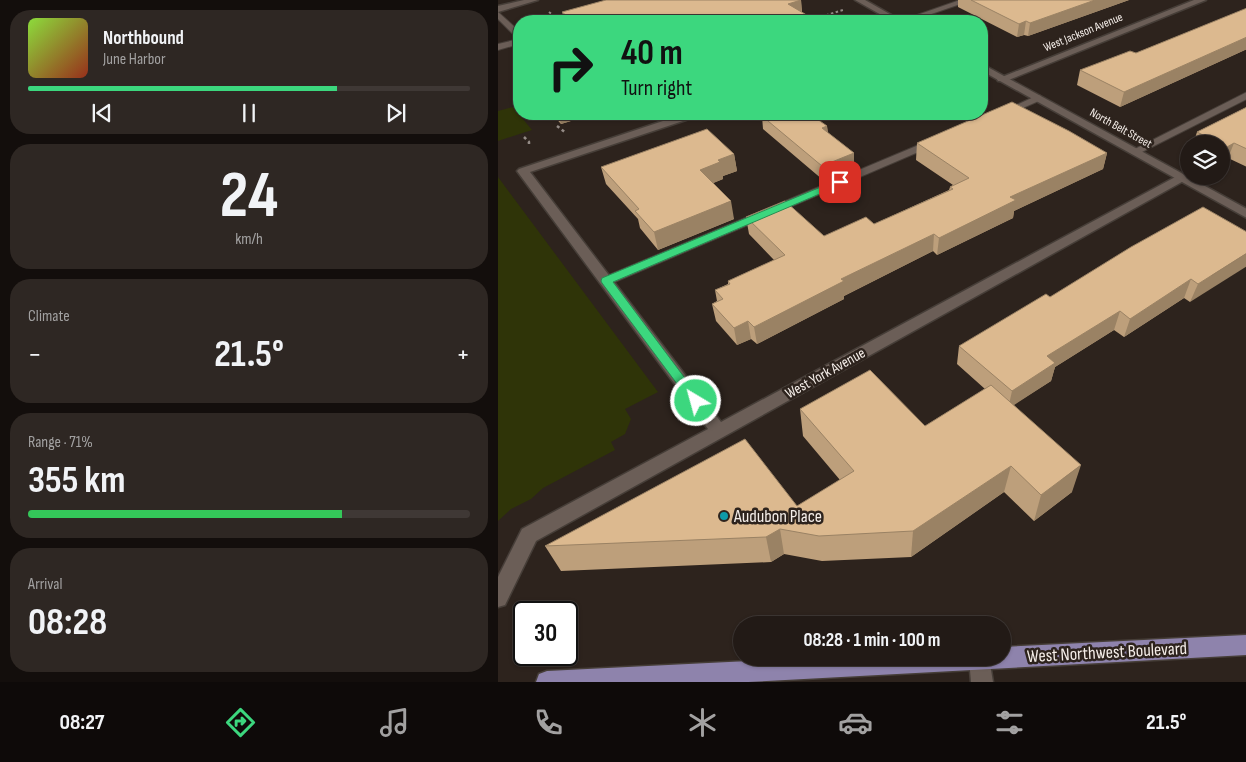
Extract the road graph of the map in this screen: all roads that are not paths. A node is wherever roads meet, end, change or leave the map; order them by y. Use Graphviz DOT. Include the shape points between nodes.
graph roads {
  1 [pos="534,0"];
  2 [pos="859,0"];
  3 [pos="968,0"];
  4 [pos="1202,0"];
  5 [pos="498,9"];
  6 [pos="498,14"];
  7 [pos="887,15"];
  8 [pos="922,15"];
  9 [pos="513,29"];
  10 [pos="513,43"];
  11 [pos="498,47"];
  12 [pos="988,71"];
  13 [pos="1002,79"];
  14 [pos="1246,95"];
  15 [pos="1038,98"];
  16 [pos="992,118"];
  17 [pos="676,120"];
  18 [pos="946,137"];
  19 [pos="1134,152"];
  20 [pos="1180,176"];
  21 [pos="1180,180"];
  22 [pos="1195,185"];
  23 [pos="1246,214"];
  24 [pos="606,281"];
  25 [pos="719,431"];
  26 [pos="498,598"];
  27 [pos="1246,645"];
  28 [pos="1011,657"];
  29 [pos="911,666"];
  30 [pos="980,666"];
  31 [pos="823,675"];
  32 [pos="701,678"];
  33 [pos="547,682"];
  34 [pos="982,682"];
  1 -- 5 [label="street"];
  2 -- 7 [label="street"];
  3 -- 8 [label="lane"];
  4 -- 13 [label="street, West Jackson Avenue"];
  6 -- 9 [label="lane"];
  10 -- 11 [label="lane"];
  12 -- 13 [label="street, North Belt Street"];
  13 -- 15 [label="street, North Belt Street"];
  14 -- 19 [label="lane"];
  15 -- 16 [label="lane"];
  15 -- 19 [label="street, North Belt Street"];
  17 -- 24 [label="street" via="524,171"];
  18 -- 24 [label="lane"];
  19 -- 20 [label="street, North Belt Street"];
  21 -- 25 [label="street, West York Avenue"];
  22 -- 23 [label="street, North Belt Street"];
  24 -- 25 [label="street"];
  25 -- 26 [label="street, West York Avenue" via="528,535"];
  27 -- 28 [label="main road, West Northwest Boulevard"];
  29 -- 31 [label="main road, West Northwest Boulevard"];
  30 -- 34 [label="street"];
  31 -- 32 [label="main road, West Northwest Boulevard"];
  32 -- 33 [label="main road, West Northwest Boulevard"];
}
